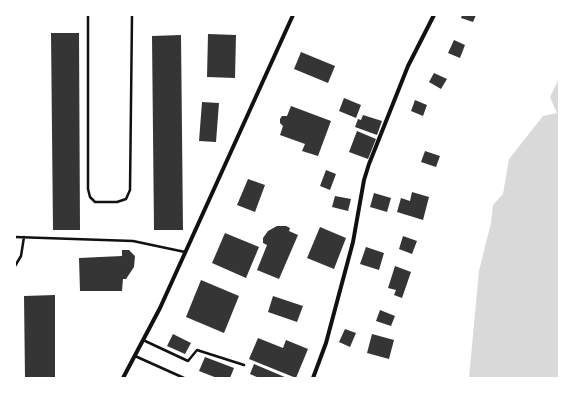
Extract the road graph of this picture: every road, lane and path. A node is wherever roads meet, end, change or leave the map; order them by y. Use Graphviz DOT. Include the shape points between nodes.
graph roads {
  1 [pos="88,15"];
  2 [pos="132,15"];
  3 [pos="293,15"];
  4 [pos="434,15"];
  5 [pos="15,237"];
  6 [pos="24,237"];
  7 [pos="186,253"];
  8 [pos="15,266"];
  9 [pos="143,340"];
  10 [pos="135,355"];
  11 [pos="244,365"];
  12 [pos="123,378"];
  13 [pos="184,378"];
  14 [pos="313,378"];
  1 -- 2 [label="lane" via="88,189 90,197 95,202 117,202 126,199 130,190"];
  3 -- 7 [label="street"];
  4 -- 14 [label="street" via="408,66 369,164 338,298"];
  5 -- 6 [label="lane"];
  6 -- 7 [label="lane" via="133,241"];
  6 -- 8 [label="lane" via="21,256"];
  7 -- 9 [label="street"];
  9 -- 10 [label="street"];
  9 -- 11 [label="lane" via="188,362 197,350"];
  10 -- 12 [label="street"];
  10 -- 13 [label="lane"];
}
